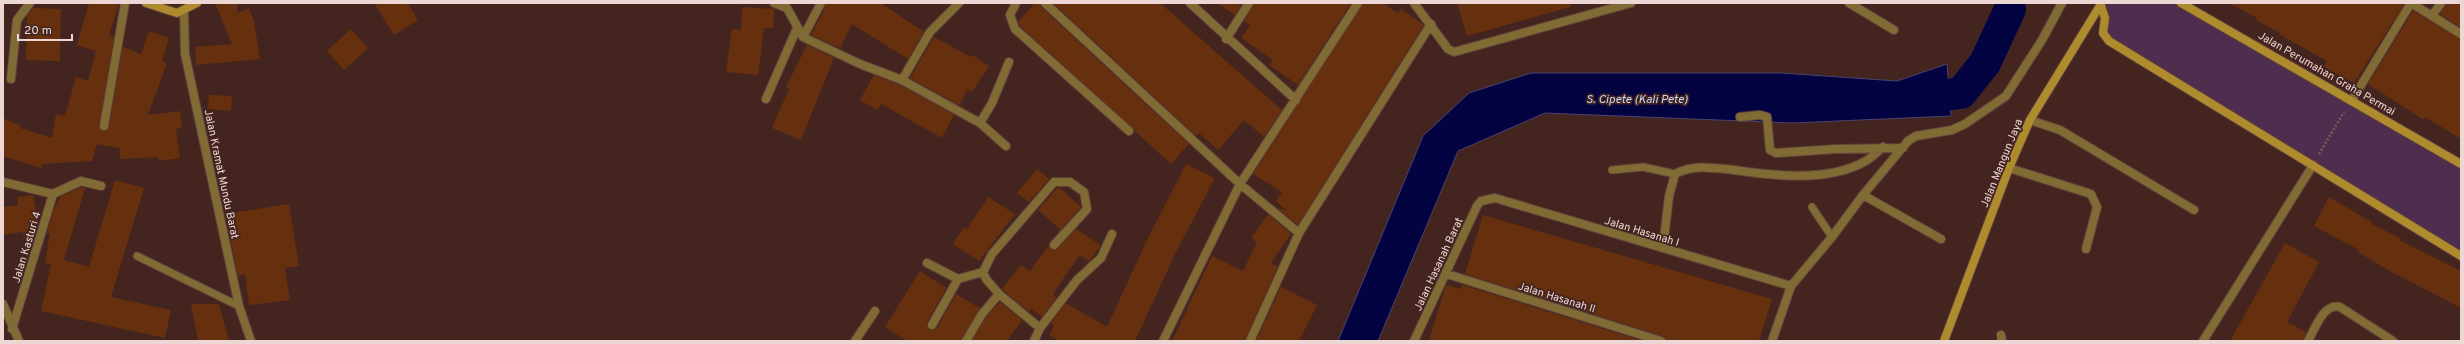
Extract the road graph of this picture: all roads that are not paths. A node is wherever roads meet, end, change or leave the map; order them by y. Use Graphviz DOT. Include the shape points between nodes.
graph roads {
  1 [pos="30,3"];
  2 [pos="125,3"];
  3 [pos="146,3"];
  4 [pos="197,3"];
  5 [pos="774,3"];
  6 [pos="821,3"];
  7 [pos="959,3"];
  8 [pos="1016,3"];
  9 [pos="1044,3"];
  10 [pos="1190,3"];
  11 [pos="1249,3"];
  12 [pos="1358,3"];
  13 [pos="1414,3"];
  14 [pos="1631,3"];
  15 [pos="1849,3"];
  16 [pos="2062,3"];
  17 [pos="2101,3"];
  18 [pos="2181,3"];
  19 [pos="2411,3"];
  20 [pos="2441,3"];
  21 [pos="184,10"];
  22 [pos="2432,16"];
  23 [pos="1430,24"];
  24 [pos="797,28"];
  25 [pos="1894,30"];
  26 [pos="2461,34"];
  27 [pos="803,37"];
  28 [pos="1226,39"];
  29 [pos="1009,62"];
  30 [pos="11,79"];
  31 [pos="902,80"];
  32 [pos="766,99"];
  33 [pos="1296,100"];
  34 [pos="2352,100"];
  35 [pos="1740,117"];
  36 [pos="2030,120"];
  37 [pos="980,123"];
  38 [pos="104,126"];
  39 [pos="1129,131"];
  40 [pos="1006,146"];
  41 [pos="1883,147"];
  42 [pos="1903,148"];
  43 [pos="2461,164"];
  44 [pos="2313,165"];
  45 [pos="2009,168"];
  46 [pos="1612,170"];
  47 [pos="1675,174"];
  48 [pos="3,182"];
  49 [pos="1240,184"];
  50 [pos="101,186"];
  51 [pos="53,194"];
  52 [pos="1863,195"];
  53 [pos="1486,199"];
  54 [pos="1812,207"];
  55 [pos="2194,210"];
  56 [pos="1299,233"];
  57 [pos="1112,234"];
  58 [pos="1832,237"];
  59 [pos="1941,240"];
  60 [pos="1054,245"];
  61 [pos="1663,248"];
  62 [pos="2086,249"];
  63 [pos="137,256"];
  64 [pos="2461,256"];
  65 [pos="927,263"];
  66 [pos="983,272"];
  67 [pos="1447,274"];
  68 [pos="958,279"];
  69 [pos="1791,286"];
  70 [pos="999,294"];
  71 [pos="3,304"];
  72 [pos="239,306"];
  73 [pos="875,311"];
  74 [pos="932,325"];
  75 [pos="1040,328"];
  76 [pos="12,329"];
  77 [pos="19,341"];
  78 [pos="251,341"];
  79 [pos="855,341"];
  80 [pos="966,341"];
  81 [pos="1034,341"];
  82 [pos="1163,341"];
  83 [pos="1250,341"];
  84 [pos="1415,341"];
  85 [pos="1661,341"];
  86 [pos="1772,341"];
  87 [pos="1944,341"];
  88 [pos="2203,341"];
  89 [pos="2308,341"];
  90 [pos="2393,341"];
  1 -- 30 [label="street" via="17,20"];
  2 -- 38 [label="street"];
  3 -- 21 [label="street" via="177,13"];
  4 -- 21 [label="street"];
  5 -- 24 [label="street" via="787,8"];
  6 -- 27 [label="street"];
  7 -- 31 [label="street" via="930,32"];
  8 -- 39 [label="street" via="1010,15 1015,29"];
  9 -- 49 [label="street"];
  10 -- 28 [label="street"];
  11 -- 28 [label="street"];
  12 -- 33 [label="street"];
  13 -- 23 [label="street"];
  14 -- 23 [label="street" via="1454,52 1448,49"];
  15 -- 25 [label="street"];
  16 -- 42 [label="street" via="2006,96 1965,124 1952,130 1916,136"];
  17 -- 36 [label="street, Jalan Mangun Jaya"];
  17 -- 44 [label="street" via="2105,18 2103,33 2108,41"];
  18 -- 34 [label="street, Jalan Perumahan Graha Permai"];
  19 -- 22 [label="street"];
  19 -- 34 [label="street"];
  20 -- 22 [label="street"];
  21 -- 72 [label="street, Jalan Kramat Mundu Barat" via="185,54"];
  22 -- 26 [label="street"];
  23 -- 56 [label="street"];
  24 -- 27 [label="street"];
  24 -- 32 [label="street"];
  27 -- 31 [label="street" via="860,64"];
  28 -- 33 [label="street"];
  29 -- 37 [label="street" via="992,103"];
  31 -- 37 [label="street"];
  33 -- 49 [label="street"];
  34 -- 43 [label="street, Jalan Perumahan Graha Permai"];
  35 -- 41 [label="street" via="1767,116 1770,150 1776,153"];
  36 -- 45 [label="street, Jalan Mangun Jaya"];
  36 -- 55 [label="street" via="2060,130"];
  37 -- 40 [label="street"];
  41 -- 42 [label="street"];
  41 -- 47 [label="street" via="1865,162 1830,174 1755,172 1714,167 1691,168"];
  42 -- 52 [label="street"];
  44 -- 64 [label="street" via="2397,219"];
  44 -- 88 [label="street"];
  45 -- 62 [label="street" via="2091,194 2097,207"];
  45 -- 87 [label="street, Jalan Mangun Jaya"];
  46 -- 47 [label="lane" via="1648,168"];
  47 -- 61 [label="street" via="1669,196"];
  48 -- 51 [label="street"];
  49 -- 56 [label="street"];
  49 -- 82 [label="street"];
  50 -- 51 [label="street" via="81,181"];
  51 -- 76 [label="street, Jalan Kasturi 4"];
  52 -- 58 [label="street"];
  52 -- 59 [label="street"];
  53 -- 61 [label="street, Jalan Hasanah I" via="1495,198"];
  53 -- 67 [label="street, Jalan Hasanah Barat" via="1477,206"];
  54 -- 58 [label="lane"];
  56 -- 83 [label="street"];
  57 -- 75 [label="street" via="1101,258 1077,280"];
  58 -- 69 [label="street"];
  60 -- 66 [label="street" via="1087,209 1084,192 1070,182 1054,182 992,254"];
  61 -- 69 [label="street, Jalan Hasanah I"];
  63 -- 72 [label="lane"];
  65 -- 68 [label="street"];
  66 -- 68 [label="street"];
  66 -- 70 [label="street"];
  67 -- 84 [label="street, Jalan Hasanah Barat"];
  67 -- 85 [label="street, Jalan Hasanah II"];
  68 -- 74 [label="street"];
  69 -- 86 [label="street"];
  70 -- 75 [label="street"];
  70 -- 80 [label="street" via="982,314"];
  71 -- 76 [label="street"];
  72 -- 78 [label="street, Jalan Kramat Mundu Barat"];
  73 -- 79 [label="street"];
  75 -- 81 [label="street"];
  76 -- 77 [label="street"];
  89 -- 90 [label="street" via="2326,309 2333,306 2340,307"];
}
